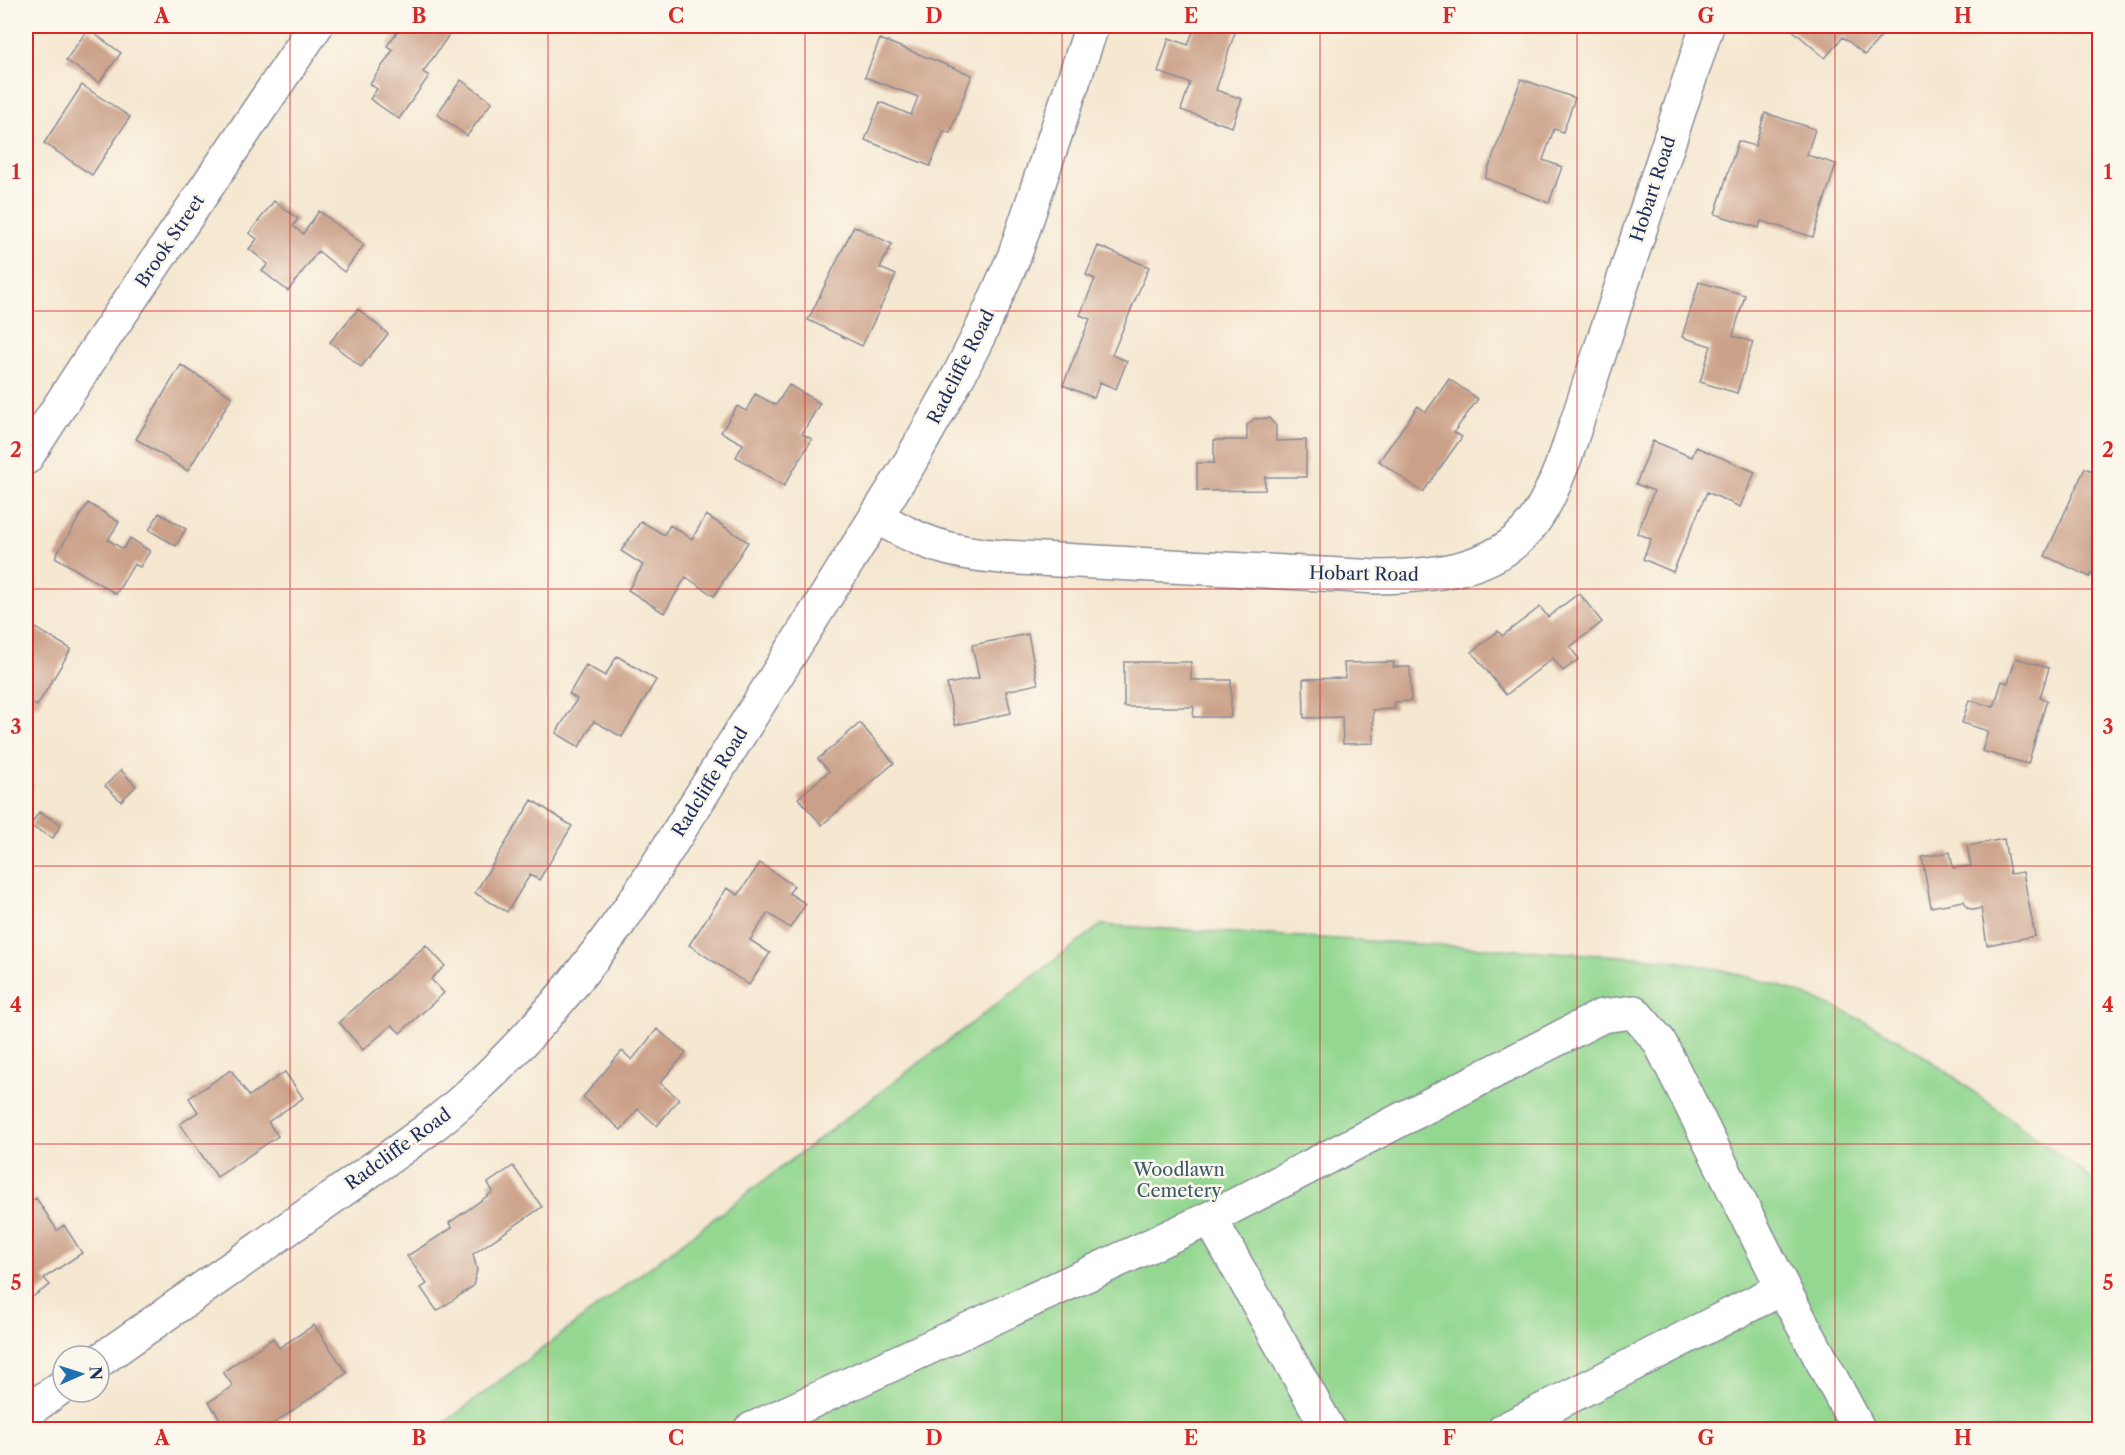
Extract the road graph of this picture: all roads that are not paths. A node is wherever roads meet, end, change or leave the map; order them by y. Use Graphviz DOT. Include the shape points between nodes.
graph roads {
  1 [pos="316,26"];
  2 [pos="1092,26"];
  3 [pos="1707,26"];
  4 [pos="26,458"];
  5 [pos="876,516"];
  6 [pos="1210,1218"];
  7 [pos="1783,1288"];
  8 [pos="111,1353"];
  9 [pos="51,1394"];
  10 [pos="26,1412"];
  11 [pos="750,1430"];
  12 [pos="1329,1430"];
  13 [pos="1504,1430"];
  14 [pos="1859,1430"];
  1 -- 4 [label="street, Brook Street"];
  2 -- 5 [label="street, Radcliffe Road" via="1010,267 935,420"];
  3 -- 5 [label="street, Hobart Road" via="1566,455 1532,524 1517,542 1499,554 1425,575 1378,577 1014,558 933,545"];
  5 -- 8 [label="street, Radcliffe Road" via="640,893 591,963 539,1025 473,1092 400,1151"];
  6 -- 7 [label="street" via="1602,1016 1634,1012 1659,1041"];
  6 -- 11 [label="street"];
  6 -- 12 [label="street"];
  7 -- 13 [label="street"];
  7 -- 14 [label="street"];
  9 -- 10 [label="street"];
}
